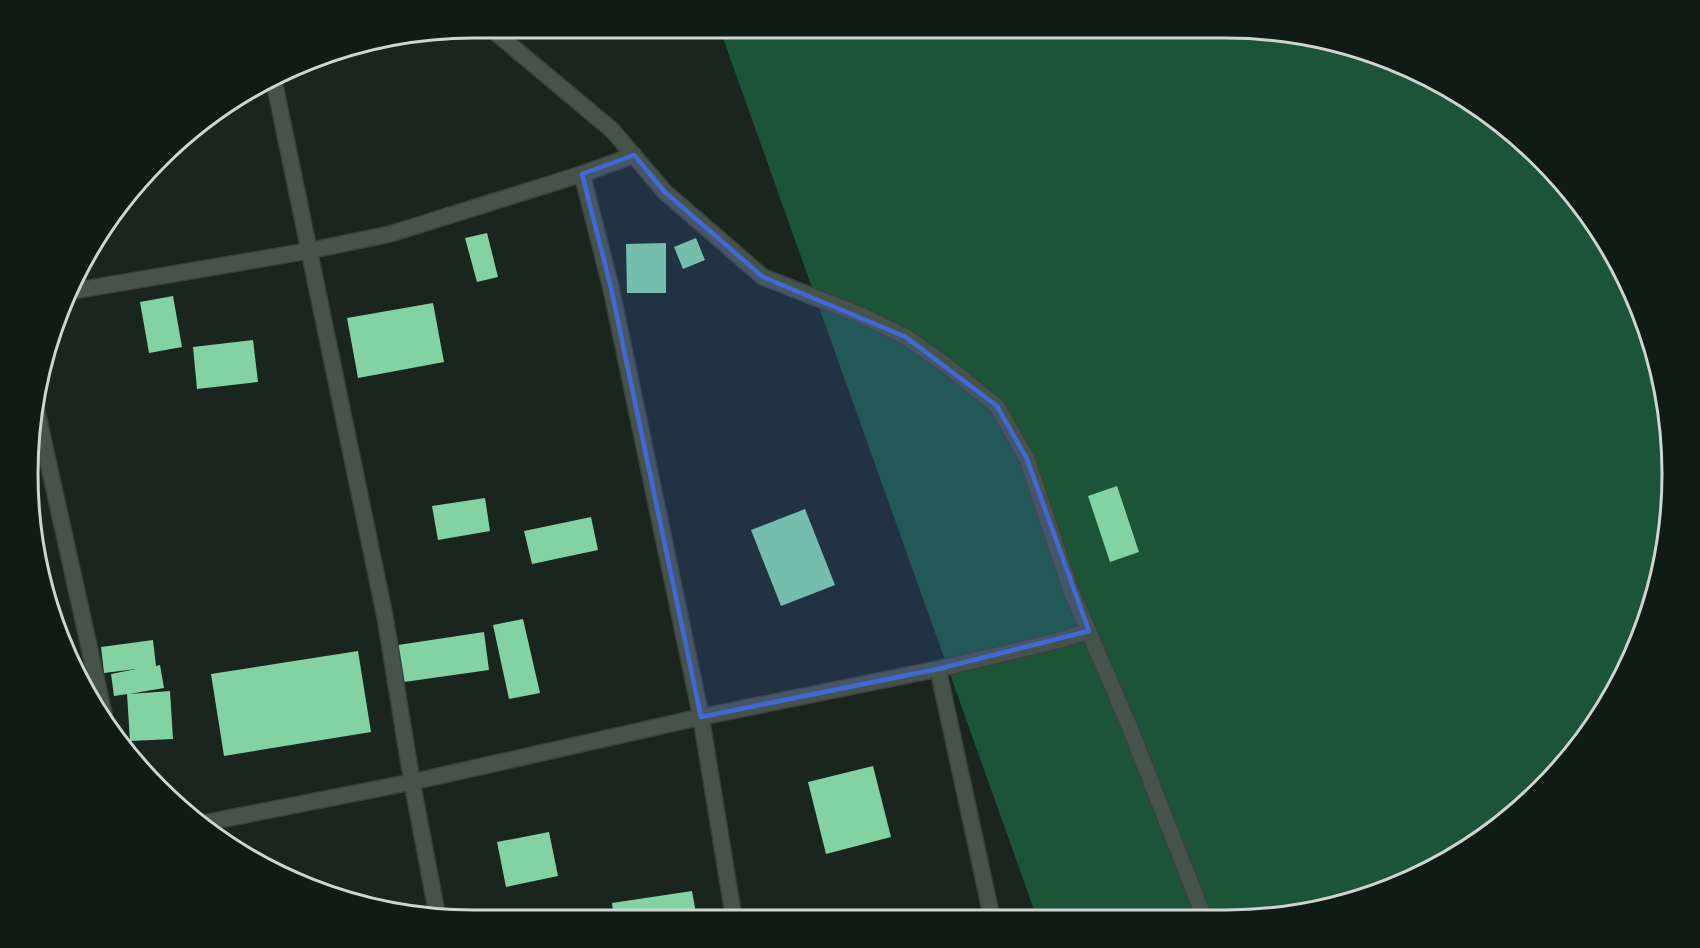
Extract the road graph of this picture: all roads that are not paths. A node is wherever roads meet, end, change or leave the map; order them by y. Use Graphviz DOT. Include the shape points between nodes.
graph roads {
  1 [pos="502,38"];
  2 [pos="275,86"];
  3 [pos="634,155"];
  4 [pos="582,174"];
  5 [pos="308,251"];
  6 [pos="79,290"];
  7 [pos="40,426"];
  8 [pos="1089,631"];
  9 [pos="938,669"];
  10 [pos="101,700"];
  11 [pos="701,717"];
  12 [pos="412,782"];
  13 [pos="210,822"];
  14 [pos="436,909"];
  15 [pos="733,910"];
  16 [pos="990,910"];
  17 [pos="1201,910"];
  1 -- 3 [label="street" via="612,129"];
  2 -- 5 [label="street"];
  3 -- 4 [label="street"];
  3 -- 8 [label="street" via="665,192 763,278 863,316 906,337 997,406 1027,459 1070,588"];
  4 -- 5 [label="street" via="390,234"];
  4 -- 11 [label="street" via="614,300"];
  5 -- 6 [label="street"];
  5 -- 12 [label="street" via="385,616"];
  7 -- 10 [label="street"];
  8 -- 9 [label="street"];
  8 -- 17 [label="street"];
  9 -- 11 [label="street"];
  9 -- 16 [label="street"];
  11 -- 12 [label="street"];
  11 -- 15 [label="street"];
  12 -- 13 [label="street"];
  12 -- 14 [label="street"];
}
